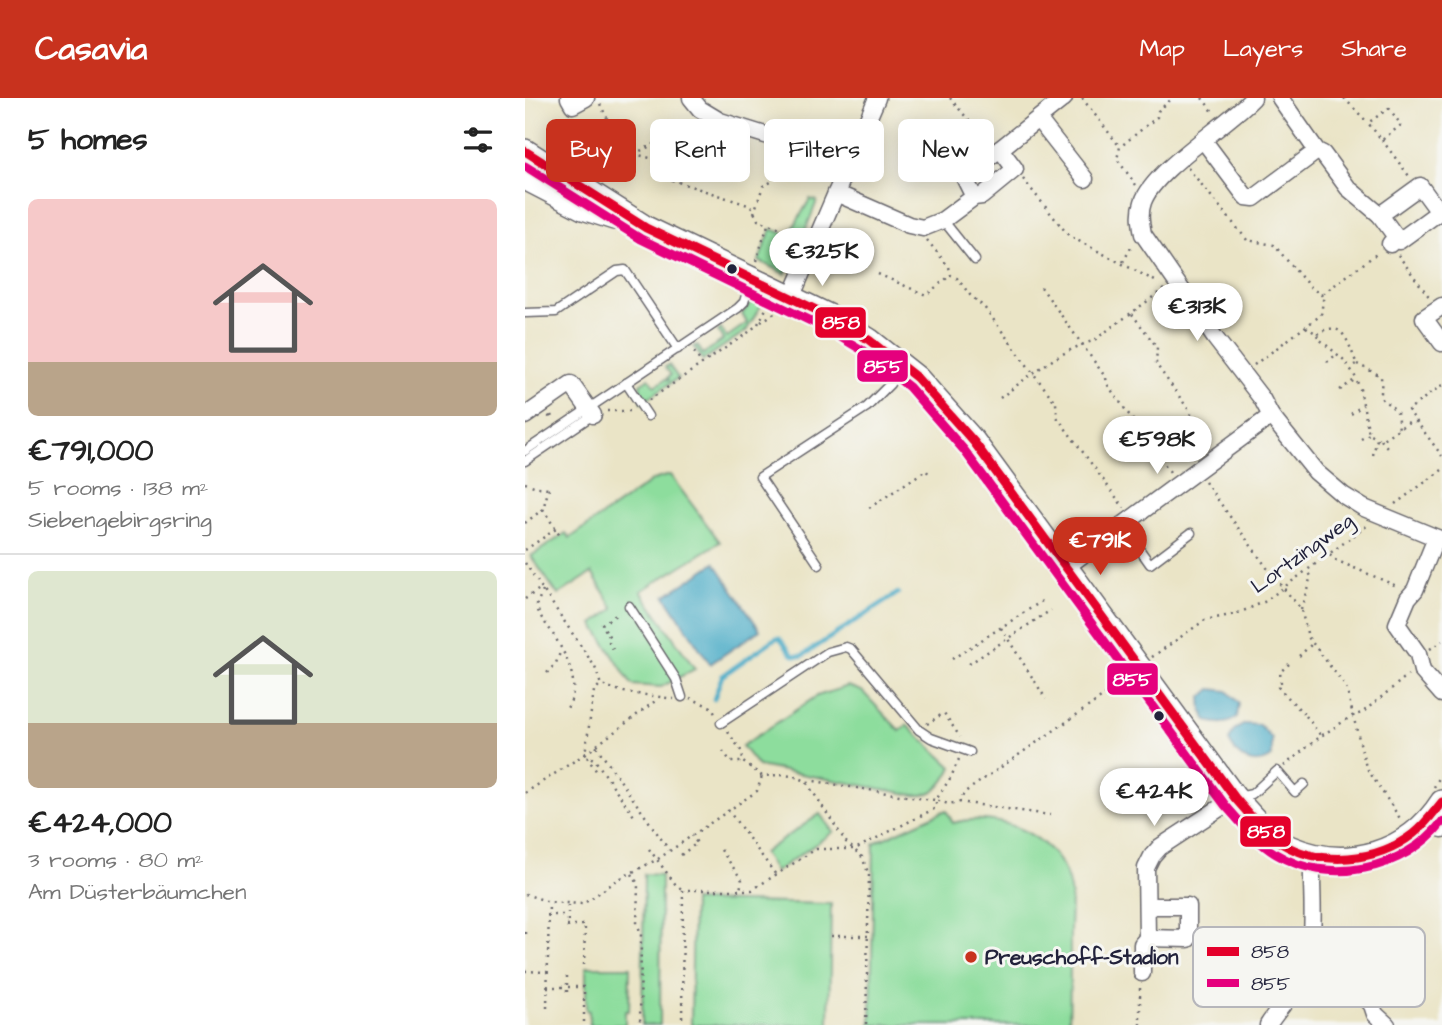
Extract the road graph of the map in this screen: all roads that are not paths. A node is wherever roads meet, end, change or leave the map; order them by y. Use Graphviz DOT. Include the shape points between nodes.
graph roads {
  1 [pos="569,98"];
  2 [pos="586,98"];
  3 [pos="691,98"];
  4 [pos="877,98"];
  5 [pos="1064,98"];
  6 [pos="1280,98"];
  7 [pos="1251,99"];
  8 [pos="868,119"];
  9 [pos="1038,119"];
  10 [pos="764,135"];
  11 [pos="1204,141"];
  12 [pos="525,151"];
  13 [pos="998,151"];
  14 [pos="1317,151"];
  15 [pos="525,178"];
  16 [pos="1085,178"];
  17 [pos="840,182"];
  18 [pos="836,193"];
  19 [pos="974,197"];
  20 [pos="1380,215"];
  21 [pos="943,220"];
  22 [pos="646,228"];
  23 [pos="975,260"];
  24 [pos="753,274"];
  25 [pos="781,301"];
  26 [pos="1440,307"];
  27 [pos="525,313"];
  28 [pos="1442,343"];
  29 [pos="678,349"];
  30 [pos="901,365"];
  31 [pos="626,383"];
  32 [pos="590,412"];
  33 [pos="525,416"];
  34 [pos="648,416"];
  35 [pos="1271,416"];
  36 [pos="525,451"];
  37 [pos="525,461"];
  38 [pos="1127,521"];
  39 [pos="1191,533"];
  40 [pos="1439,539"];
  41 [pos="820,565"];
  42 [pos="1066,567"];
  43 [pos="629,606"];
  44 [pos="1442,694"];
  45 [pos="681,697"];
  46 [pos="721,723"];
  47 [pos="970,752"];
  48 [pos="1304,784"];
  49 [pos="1235,798"];
  50 [pos="1438,817"];
  51 [pos="1314,855"];
  52 [pos="1147,906"];
  53 [pos="1313,927"];
  54 [pos="1147,938"];
  55 [pos="1142,974"];
  56 [pos="1279,1007"];
  57 [pos="1370,1019"];
  58 [pos="1268,1025"];
  59 [pos="1387,1025"];
  1 -- 2 [label="street" via="573,105"];
  3 -- 10 [label="street" via="720,121"];
  4 -- 8 [label="street"];
  5 -- 9 [label="street"];
  6 -- 14 [label="street"];
  7 -- 11 [label="street"];
  9 -- 13 [label="street"];
  9 -- 16 [label="street"];
  11 -- 14 [label="street" via="1246,197 1254,198"];
  11 -- 35 [label="street" via="1147,192 1141,213 1143,234 1169,285 1243,373"];
  12 -- 22 [label="street"];
  13 -- 19 [label="street" via="964,177"];
  13 -- 19 [label="street" via="1015,169 982,196"];
  14 -- 20 [label="street" via="1348,188"];
  15 -- 22 [label="street" via="583,208"];
  17 -- 18 [label="street"];
  18 -- 21 [label="street" via="909,225 923,228"];
  18 -- 25 [label="street"];
  19 -- 21 [label="street"];
  20 -- 20 [label="street" via="1420,186 1439,212 1399,241 1393,241"];
  21 -- 23 [label="lane"];
  22 -- 24 [label="street"];
  24 -- 25 [label="street"];
  24 -- 29 [label="lane" via="744,303"];
  25 -- 30 [label="street" via="845,325"];
  26 -- 28 [label="street" via="1424,318"];
  27 -- 29 [label="lane" via="555,312 625,270"];
  29 -- 31 [label="lane"];
  30 -- 41 [label="lane" via="867,407 760,477"];
  30 -- 42 [label="street" via="963,427"];
  31 -- 32 [label="lane"];
  31 -- 34 [label="lane"];
  32 -- 33 [label="street" via="569,376"];
  32 -- 36 [label="lane"];
  32 -- 37 [label="lane"];
  35 -- 38 [label="street"];
  35 -- 40 [label="street" via="1328,483 1353,501"];
  38 -- 39 [label="lane" via="1128,533 1150,564"];
  38 -- 42 [label="street"];
  40 -- 44 [label="street" via="1398,624 1422,671"];
  42 -- 49 [label="street"];
  43 -- 45 [label="lane" via="676,679"];
  46 -- 47 [label="lane" via="828,652 846,647 919,730"];
  48 -- 49 [label="lane" via="1295,792 1277,771 1252,794"];
  49 -- 51 [label="street" via="1289,847"];
  49 -- 52 [label="street" via="1152,856 1146,868"];
  50 -- 51 [label="street" via="1379,852 1358,857"];
  51 -- 53 [label="street"];
  52 -- 54 [label="street"];
  52 -- 54 [label="street" via="1188,906 1188,939"];
  54 -- 55 [label="street" via="1142,944"];
  56 -- 58 [label="street"];
  57 -- 59 [label="street"];
}
